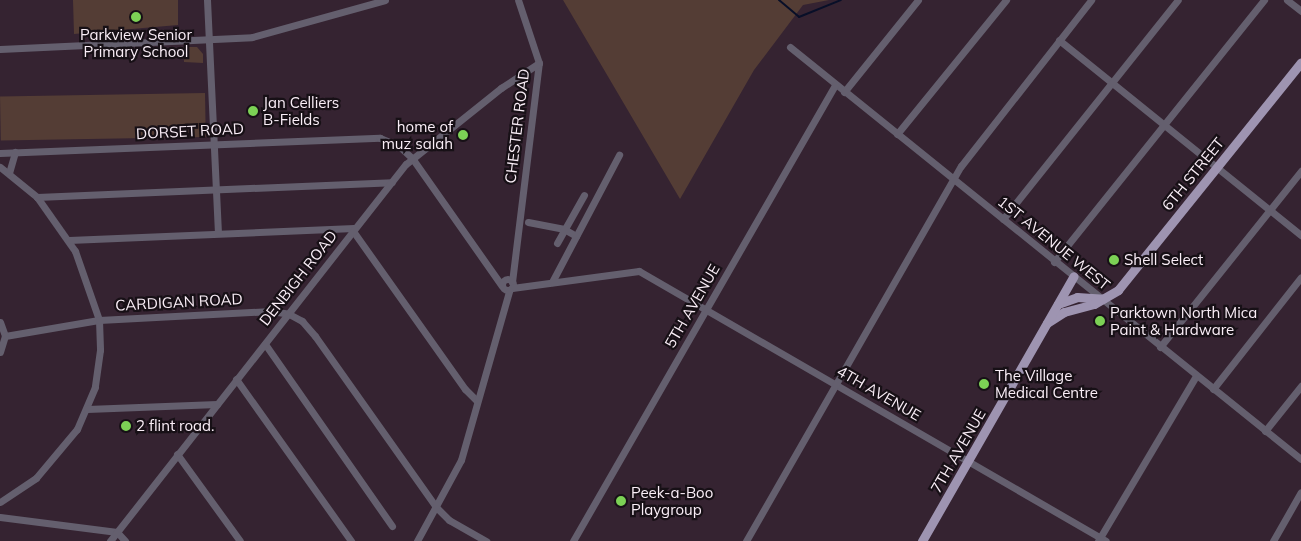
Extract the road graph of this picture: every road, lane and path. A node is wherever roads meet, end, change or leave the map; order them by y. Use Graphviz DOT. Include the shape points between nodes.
graph roads {
  1 [pos="207,0"];
  2 [pos="385,0"];
  3 [pos="518,0"];
  4 [pos="918,0"];
  5 [pos="1006,0"];
  6 [pos="1091,0"];
  7 [pos="1178,0"];
  8 [pos="1264,0"];
  9 [pos="1286,0"];
  10 [pos="1301,11"];
  11 [pos="209,39"];
  12 [pos="1059,40"];
  13 [pos="790,47"];
  14 [pos="0,49"];
  15 [pos="1301,62"];
  16 [pos="539,63"];
  17 [pos="1111,82"];
  18 [pos="835,85"];
  19 [pos="844,92"];
  20 [pos="1164,124"];
  21 [pos="898,134"];
  22 [pos="214,143"];
  23 [pos="15,152"];
  24 [pos="0,153"];
  25 [pos="618,154"];
  26 [pos="412,158"];
  27 [pos="0,167"];
  28 [pos="1216,167"];
  29 [pos="1301,171"];
  30 [pos="9,173"];
  31 [pos="953,180"];
  32 [pos="392,182"];
  33 [pos="216,188"];
  34 [pos="584,195"];
  35 [pos="37,197"];
  36 [pos="1270,210"];
  37 [pos="1003,220"];
  38 [pos="528,222"];
  39 [pos="354,229"];
  40 [pos="564,229"];
  41 [pos="218,233"];
  42 [pos="1301,235"];
  43 [pos="576,236"];
  44 [pos="69,240"];
  45 [pos="557,243"];
  46 [pos="1054,262"];
  47 [pos="639,271"];
  48 [pos="1074,276"];
  49 [pos="1301,277"];
  50 [pos="552,282"];
  51 [pos="508,285"];
  52 [pos="1103,299"];
  53 [pos="1058,304"];
  54 [pos="706,309"];
  55 [pos="290,314"];
  56 [pos="99,320"];
  57 [pos="0,322"];
  58 [pos="1047,323"];
  59 [pos="5,336"];
  60 [pos="264,344"];
  61 [pos="1160,347"];
  62 [pos="0,352"];
  63 [pos="1196,376"];
  64 [pos="236,380"];
  65 [pos="836,384"];
  66 [pos="1301,386"];
  67 [pos="1212,389"];
  68 [pos="477,401"];
  69 [pos="217,404"];
  70 [pos="86,409"];
  71 [pos="1265,431"];
  72 [pos="177,454"];
  73 [pos="1301,460"];
  74 [pos="968,461"];
  75 [pos="1301,492"];
  76 [pos="0,502"];
  77 [pos="437,508"];
  78 [pos="0,517"];
  79 [pos="392,526"];
  80 [pos="117,532"];
  81 [pos="1101,540"];
  82 [pos="110,541"];
  83 [pos="125,541"];
  84 [pos="240,541"];
  85 [pos="351,541"];
  86 [pos="416,541"];
  87 [pos="486,541"];
  88 [pos="573,541"];
  89 [pos="746,541"];
  90 [pos="922,541"];
  91 [pos="1272,541"];
  1 -- 11 [label="street"];
  2 -- 11 [label="street" via="261,36"];
  3 -- 16 [label="street, CHESTER ROAD"];
  4 -- 19 [label="street"];
  5 -- 21 [label="street"];
  6 -- 12 [label="street"];
  7 -- 17 [label="street"];
  8 -- 20 [label="street"];
  9 -- 10 [label="street"];
  11 -- 14 [label="street"];
  11 -- 22 [label="street"];
  12 -- 17 [label="street"];
  12 -- 31 [label="street"];
  13 -- 18 [label="street, 1ST AVENUE WEST"];
  15 -- 28 [label="main road, 6TH STREET"];
  16 -- 26 [label="street, DENBIGH ROAD"];
  16 -- 51 [label="street, CHESTER ROAD"];
  17 -- 20 [label="street"];
  17 -- 37 [label="street"];
  18 -- 19 [label="street, 1ST AVENUE WEST"];
  18 -- 54 [label="street, 5TH AVENUE"];
  19 -- 21 [label="street, 1ST AVENUE WEST"];
  20 -- 28 [label="street"];
  20 -- 46 [label="street"];
  21 -- 31 [label="street, 1ST AVENUE WEST"];
  22 -- 23 [label="street, DORSET ROAD"];
  22 -- 26 [label="street, DORSET ROAD" via="370,136 394,143"];
  22 -- 33 [label="street"];
  23 -- 24 [label="street, DORSET ROAD"];
  23 -- 30 [label="street"];
  25 -- 43 [label="street"];
  26 -- 32 [label="street, DENBIGH ROAD"];
  26 -- 51 [label="street, DORSET ROAD" via="494,275"];
  27 -- 30 [label="street"];
  28 -- 36 [label="street"];
  28 -- 52 [label="main road, 6TH STREET" via="1118,290"];
  29 -- 36 [label="street"];
  30 -- 35 [label="street"];
  31 -- 37 [label="street, 1ST AVENUE WEST"];
  31 -- 65 [label="street"];
  32 -- 33 [label="street"];
  32 -- 39 [label="street, DENBIGH ROAD"];
  33 -- 35 [label="street"];
  33 -- 41 [label="street"];
  34 -- 40 [label="street"];
  35 -- 44 [label="street"];
  36 -- 42 [label="street"];
  36 -- 61 [label="street"];
  37 -- 46 [label="street, 1ST AVENUE WEST"];
  38 -- 40 [label="street"];
  39 -- 41 [label="street"];
  39 -- 55 [label="street, DENBIGH ROAD"];
  39 -- 68 [label="street" via="465,390"];
  40 -- 43 [label="street"];
  40 -- 45 [label="street"];
  41 -- 44 [label="street"];
  43 -- 50 [label="street"];
  44 -- 56 [label="street" via="87,279"];
  46 -- 48 [label="street, 1ST AVENUE WEST"];
  47 -- 50 [label="street, DORSET ROAD"];
  47 -- 54 [label="street, 4TH AVENUE"];
  48 -- 52 [label="street, 1ST AVENUE WEST"];
  48 -- 53 [label="main road, 7TH AVENUE"];
  49 -- 67 [label="street"];
  50 -- 51 [label="street, DORSET ROAD"];
  51 -- 68 [label="street, CHESTER ROAD"];
  52 -- 53 [label="main road" via="1077,297"];
  52 -- 58 [label="main road" via="1060,314"];
  52 -- 61 [label="street, 1ST AVENUE WEST"];
  53 -- 58 [label="main road, 7TH AVENUE"];
  54 -- 65 [label="street, 4TH AVENUE"];
  54 -- 88 [label="street, 5TH AVENUE"];
  55 -- 56 [label="street, CARDIGAN ROAD" via="271,311"];
  55 -- 60 [label="street, DENBIGH ROAD"];
  55 -- 77 [label="street" via="302,321 315,336"];
  56 -- 59 [label="street, CARDIGAN ROAD"];
  56 -- 70 [label="street" via="97,375"];
  57 -- 59 [label="street"];
  58 -- 74 [label="main road, 7TH AVENUE"];
  59 -- 62 [label="street"];
  60 -- 64 [label="street, DENBIGH ROAD"];
  60 -- 79 [label="street"];
  61 -- 63 [label="street, 1ST AVENUE WEST"];
  63 -- 67 [label="street, 1ST AVENUE WEST"];
  63 -- 81 [label="street"];
  64 -- 69 [label="street, DENBIGH ROAD"];
  64 -- 85 [label="street"];
  65 -- 74 [label="street, 4TH AVENUE"];
  65 -- 89 [label="street"];
  66 -- 71 [label="street"];
  67 -- 71 [label="street, 1ST AVENUE WEST"];
  68 -- 77 [label="street, CHESTER ROAD" via="461,460"];
  69 -- 70 [label="street"];
  69 -- 72 [label="street, DENBIGH ROAD"];
  70 -- 76 [label="street" via="78,430 52,463"];
  71 -- 73 [label="street, 1ST AVENUE WEST"];
  72 -- 80 [label="street, DENBIGH ROAD"];
  72 -- 84 [label="street"];
  74 -- 81 [label="street, 4TH AVENUE"];
  74 -- 90 [label="main road, 7TH AVENUE"];
  75 -- 91 [label="street"];
  77 -- 86 [label="street, CHESTER ROAD"];
  77 -- 87 [label="street" via="449,520"];
  78 -- 80 [label="street"];
  80 -- 82 [label="street, DENBIGH ROAD"];
  80 -- 83 [label="street"];
}
